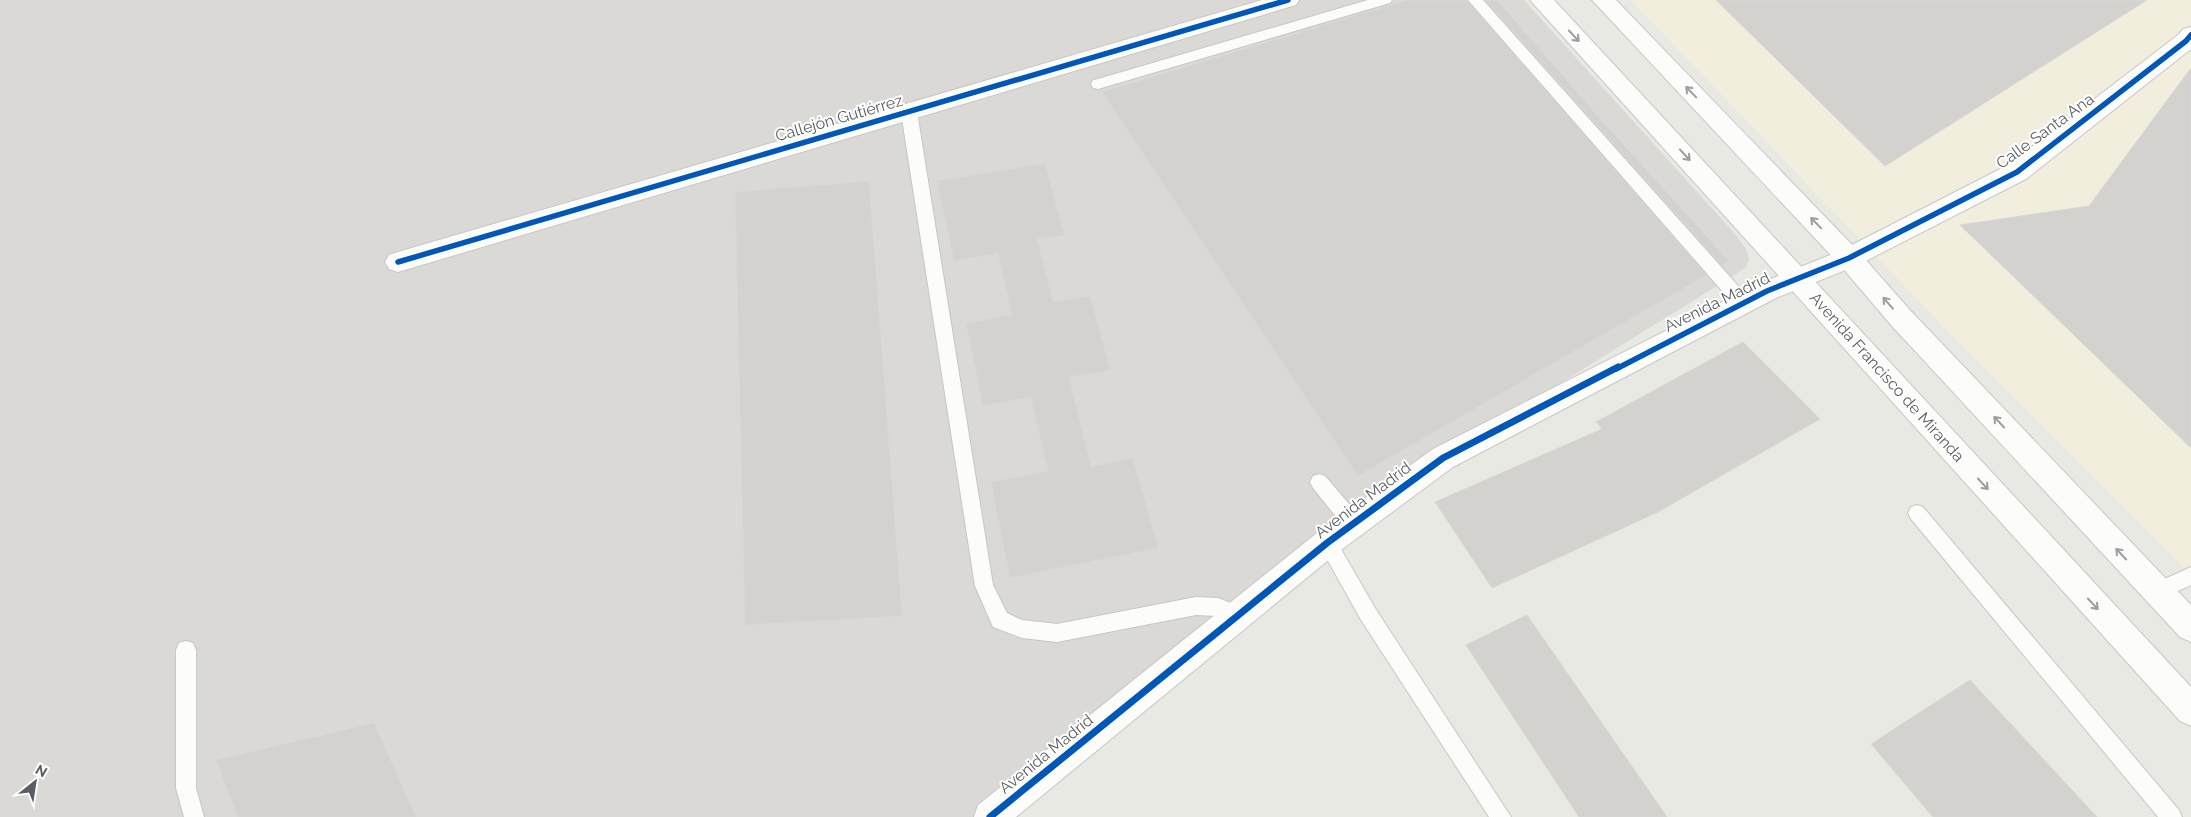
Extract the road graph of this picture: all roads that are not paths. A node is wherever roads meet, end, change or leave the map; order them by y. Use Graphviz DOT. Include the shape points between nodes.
graph roads {
  1 [pos="1288,0"];
  2 [pos="1385,0"];
  3 [pos="1475,0"];
  4 [pos="1541,0"];
  5 [pos="1603,0"];
  6 [pos="2191,35"];
  7 [pos="1098,84"];
  8 [pos="909,112"];
  9 [pos="1849,258"];
  10 [pos="398,262"];
  11 [pos="1799,279"];
  12 [pos="1743,303"];
  13 [pos="1318,482"];
  14 [pos="1917,513"];
  15 [pos="1354,524"];
  16 [pos="1327,544"];
  17 [pos="2191,576"];
  18 [pos="2156,592"];
  19 [pos="1239,616"];
  20 [pos="2191,628"];
  21 [pos="186,650"];
  22 [pos="2191,710"];
  23 [pos="194,817"];
  24 [pos="990,817"];
  25 [pos="1501,817"];
  26 [pos="2172,817"];
  1 -- 8 [label="street, Callejón Gutiérrez"];
  2 -- 7 [label="lane"];
  3 -- 12 [label="lane"];
  4 -- 11 [label="street, Avenida Francisco de Miranda, one-way"];
  9 -- 5 [label="street, one-way"];
  6 -- 9 [label="street, Calle Santa Ana" via="2017,172"];
  8 -- 10 [label="street, Callejón Gutiérrez"];
  8 -- 19 [label="lane" via="984,586 1000,620 1022,629 1057,633 1196,606 1218,607"];
  9 -- 11 [label="street, Calle Santa Ana"];
  18 -- 9 [label="street, one-way"];
  11 -- 12 [label="street, Avenida Madrid"];
  11 -- 22 [label="street, Avenida Francisco de Miranda, one-way" via="1952,451"];
  12 -- 15 [label="street, Avenida Madrid" via="1443,458"];
  13 -- 15 [label="lane"];
  14 -- 26 [label="lane"];
  15 -- 16 [label="street, Avenida Madrid"];
  16 -- 19 [label="street, Avenida Madrid"];
  16 -- 25 [label="lane" via="1368,614"];
  17 -- 18 [label="lane"];
  18 -- 20 [label="street"];
  19 -- 24 [label="street, Avenida Madrid"];
  21 -- 23 [label="lane" via="186,788"];
}
